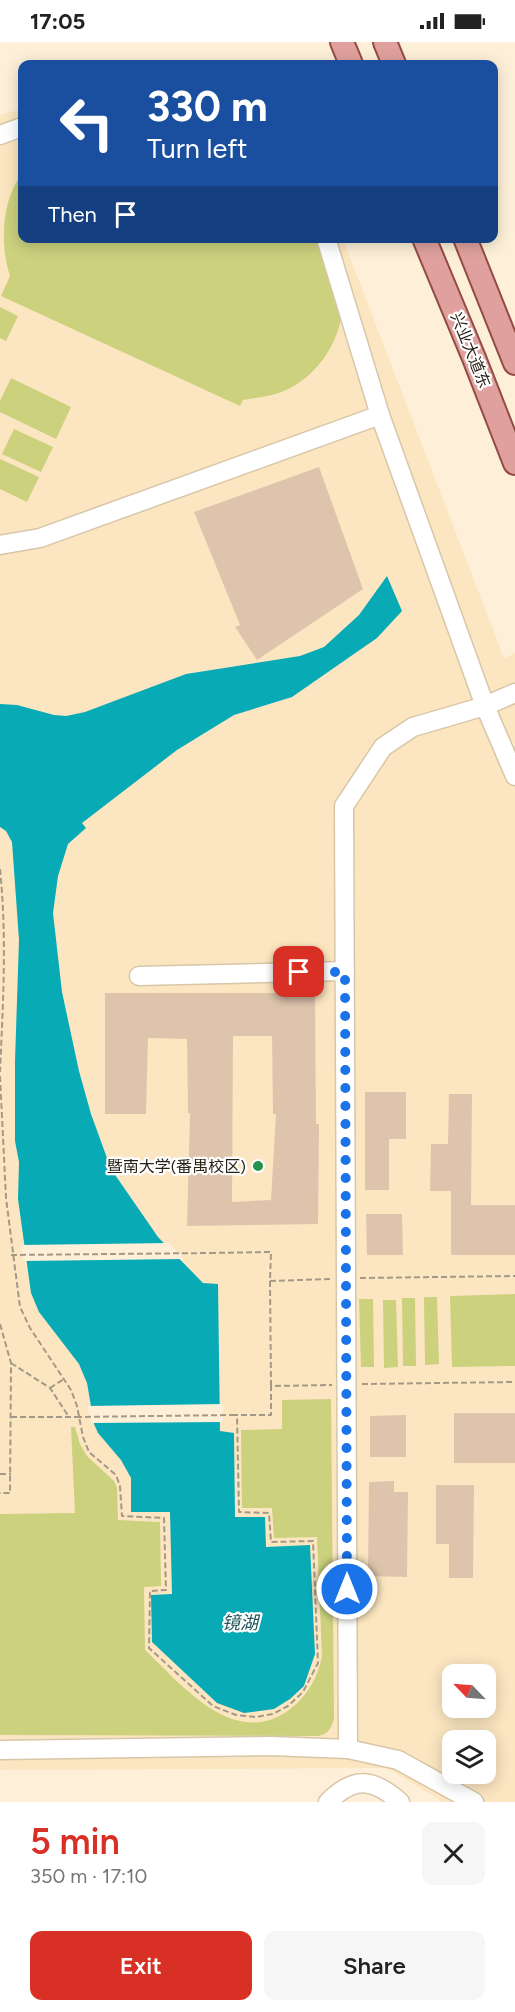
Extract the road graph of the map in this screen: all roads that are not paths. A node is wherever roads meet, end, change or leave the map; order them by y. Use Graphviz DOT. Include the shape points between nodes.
graph roads {
  1 [pos="342,42"];
  2 [pos="385,42"];
  3 [pos="349,60"];
  4 [pos="392,60"];
  5 [pos="18,128"];
  6 [pos="0,135"];
  7 [pos="328,243"];
  8 [pos="426,243"];
  9 [pos="467,243"];
  10 [pos="515,363"];
  11 [pos="380,415"];
  12 [pos="515,463"];
  13 [pos="0,545"];
  14 [pos="515,693"];
  15 [pos="485,706"];
  16 [pos="515,776"];
  17 [pos="345,972"];
  18 [pos="139,975"];
  19 [pos="348,1749"];
  20 [pos="0,1750"];
  21 [pos="328,1802"];
  22 [pos="400,1802"];
  23 [pos="474,1802"];
  1 -- 3 [label="main road"];
  2 -- 4 [label="main road"];
  5 -- 6 [label="street"];
  7 -- 11 [label="street"];
  8 -- 12 [label="main road, 兴业大道东"];
  9 -- 10 [label="main road"];
  11 -- 13 [label="street" via="40,538"];
  11 -- 15 [label="street"];
  14 -- 15 [label="street"];
  15 -- 16 [label="street"];
  15 -- 17 [label="street" via="413,727 383,747 344,806"];
  17 -- 18 [label="street"];
  17 -- 19 [label="street"];
  19 -- 20 [label="street" via="271,1746"];
  19 -- 23 [label="street" via="398,1760"];
  21 -- 22 [label="street" via="351,1784 369,1782 386,1789"];
}
